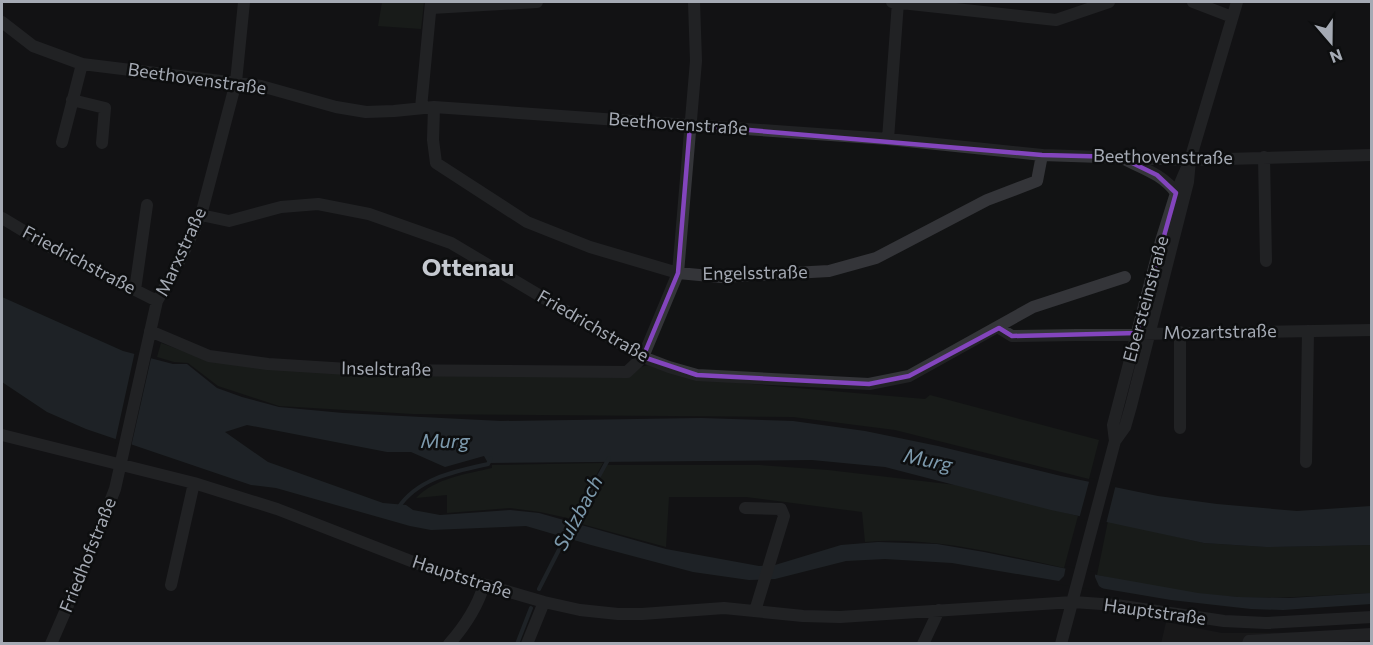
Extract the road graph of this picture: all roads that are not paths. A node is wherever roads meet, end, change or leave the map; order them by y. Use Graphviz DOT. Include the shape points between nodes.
graph roads {
  1 [pos="244,2"];
  2 [pos="537,2"];
  3 [pos="694,2"];
  4 [pos="892,2"];
  5 [pos="898,2"];
  6 [pos="1193,2"];
  7 [pos="1238,2"];
  8 [pos="1101,3"];
  9 [pos="431,5"];
  10 [pos="985,7"];
  11 [pos="1232,17"];
  12 [pos="2,21"];
  13 [pos="82,64"];
  14 [pos="236,82"];
  15 [pos="72,100"];
  16 [pos="434,107"];
  17 [pos="421,108"];
  18 [pos="690,124"];
  19 [pos="888,139"];
  20 [pos="62,142"];
  21 [pos="102,143"];
  22 [pos="1042,155"];
  23 [pos="1371,155"];
  24 [pos="1120,157"];
  25 [pos="1264,157"];
  26 [pos="1190,160"];
  27 [pos="1176,193"];
  28 [pos="147,205"];
  29 [pos="201,215"];
  30 [pos="2,218"];
  31 [pos="1266,261"];
  32 [pos="678,273"];
  33 [pos="1125,277"];
  34 [pos="135,290"];
  35 [pos="157,301"];
  36 [pos="999,328"];
  37 [pos="1371,330"];
  38 [pos="150,331"];
  39 [pos="1308,331"];
  40 [pos="1180,332"];
  41 [pos="1137,333"];
  42 [pos="1151,333"];
  43 [pos="643,357"];
  44 [pos="1180,428"];
  45 [pos="2,435"];
  46 [pos="1114,441"];
  47 [pos="1306,462"];
  48 [pos="119,466"];
  49 [pos="194,483"];
  50 [pos="745,508"];
  51 [pos="171,585"];
  52 [pos="484,585"];
  53 [pos="544,602"];
  54 [pos="1073,602"];
  55 [pos="755,610"];
  56 [pos="939,610"];
  57 [pos="1371,617"];
  58 [pos="1371,634"];
  59 [pos="51,644"];
  60 [pos="449,644"];
  61 [pos="527,644"];
  62 [pos="923,644"];
  63 [pos="1062,644"];
  64 [pos="1248,644"];
  1 -- 14 [label="street, Marxstraße"];
  2 -- 9 [label="street"];
  3 -- 18 [label="street" via="696,61"];
  4 -- 5 [label="street"];
  5 -- 10 [label="street"];
  5 -- 19 [label="street"];
  6 -- 11 [label="street"];
  7 -- 11 [label="street, Ebersteinstraße"];
  8 -- 10 [label="street" via="1056,20"];
  9 -- 17 [label="street"];
  11 -- 26 [label="street, Ebersteinstraße"];
  12 -- 13 [label="street, Beethovenstraße" via="33,46"];
  13 -- 14 [label="street, Beethovenstraße"];
  13 -- 15 [label="street"];
  14 -- 17 [label="street, Beethovenstraße" via="366,112"];
  14 -- 29 [label="street, Marxstraße"];
  15 -- 20 [label="street"];
  15 -- 21 [label="street" via="105,108"];
  16 -- 17 [label="street, Beethovenstraße"];
  16 -- 18 [label="street, Beethovenstraße"];
  16 -- 32 [label="street, Engelsstraße" via="436,163 527,222 591,247"];
  18 -- 19 [label="street, Beethovenstraße"];
  18 -- 32 [label="street"];
  19 -- 22 [label="street, Beethovenstraße"];
  22 -- 24 [label="street, Beethovenstraße"];
  22 -- 32 [label="street, Engelsstraße" via="1038,181 987,200 876,258 829,271 721,277"];
  23 -- 25 [label="street, Beethovenstraße"];
  24 -- 26 [label="street, Beethovenstraße"];
  24 -- 27 [label="street" via="1156,175"];
  25 -- 26 [label="street, Beethovenstraße"];
  25 -- 31 [label="street"];
  26 -- 27 [label="street, Ebersteinstraße"];
  26 -- 42 [label="street, Ebersteinstraße"];
  27 -- 41 [label="street, Ebersteinstraße"];
  28 -- 34 [label="street"];
  29 -- 35 [label="street, Marxstraße"];
  29 -- 43 [label="street, Friedrichstraße" via="229,221 280,207 318,204 369,214 451,243"];
  30 -- 34 [label="street, Friedrichstraße"];
  32 -- 43 [label="street"];
  33 -- 36 [label="street, Friedrichstraße" via="1033,307"];
  34 -- 35 [label="street, Friedrichstraße"];
  35 -- 38 [label="street, Marxstraße"];
  36 -- 41 [label="street, Mozartstraße" via="1012,336"];
  36 -- 43 [label="street, Friedrichstraße" via="909,376 869,384 697,375"];
  37 -- 39 [label="street, Mozartstraße"];
  38 -- 43 [label="street, Inselstraße" via="209,356 364,370 627,372"];
  38 -- 48 [label="street, Marxstraße"];
  39 -- 40 [label="street, Mozartstraße"];
  39 -- 47 [label="street"];
  40 -- 42 [label="street, Mozartstraße"];
  40 -- 44 [label="street"];
  41 -- 42 [label="street, Mozartstraße"];
  41 -- 46 [label="street, Ebersteinstraße" via="1113,425"];
  42 -- 46 [label="street, Ebersteinstraße" via="1125,427"];
  45 -- 48 [label="street, Hauptstraße"];
  46 -- 54 [label="street, Ebersteinstraße"];
  48 -- 49 [label="street, Hauptstraße"];
  48 -- 59 [label="street, Friedhofstraße" via="108,510"];
  49 -- 51 [label="street"];
  49 -- 52 [label="street, Hauptstraße" via="277,509 434,570"];
  50 -- 55 [label="street" via="781,509 784,516"];
  52 -- 53 [label="street, Hauptstraße"];
  52 -- 60 [label="street" via="479,601"];
  53 -- 55 [label="street, Hauptstraße" via="618,614"];
  53 -- 61 [label="street"];
  54 -- 56 [label="street, Hauptstraße"];
  54 -- 57 [label="street, Hauptstraße" via="1224,621 1266,623"];
  54 -- 63 [label="street, Ebersteinstraße"];
  55 -- 56 [label="street, Hauptstraße" via="840,617"];
  56 -- 62 [label="street"];
  58 -- 64 [label="street"];
}
